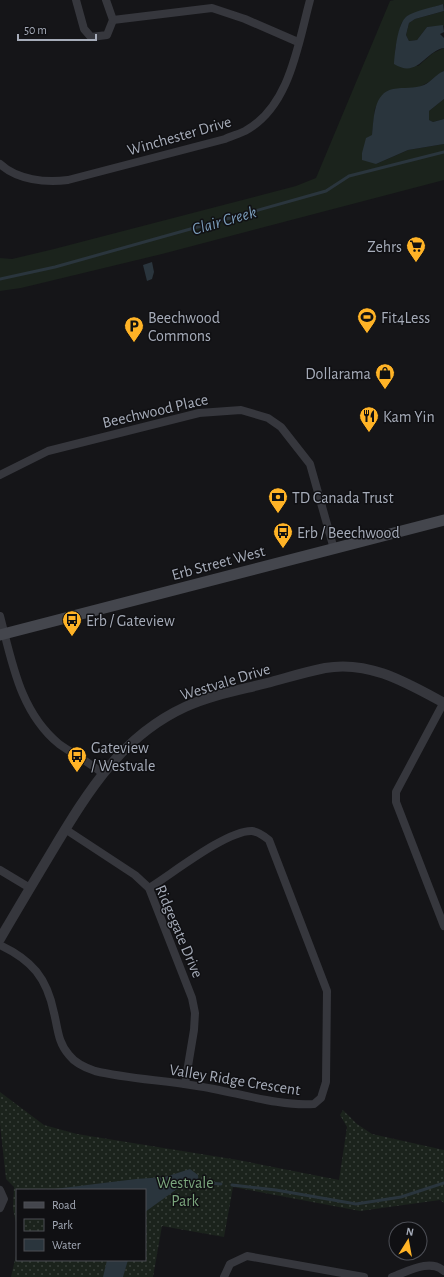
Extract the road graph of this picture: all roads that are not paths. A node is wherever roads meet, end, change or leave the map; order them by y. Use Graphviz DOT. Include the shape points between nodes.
graph roads {
  1 [pos="76,0"];
  2 [pos="106,0"];
  3 [pos="310,0"];
  4 [pos="112,20"];
  5 [pos="298,42"];
  6 [pos="0,164"];
  7 [pos="0,475"];
  8 [pos="444,520"];
  9 [pos="334,548"];
  10 [pos="0,616"];
  11 [pos="2,635"];
  12 [pos="444,703"];
  13 [pos="102,773"];
  14 [pos="65,829"];
  15 [pos="0,870"];
  16 [pos="30,888"];
  17 [pos="149,888"];
  18 [pos="444,926"];
  19 [pos="0,939"];
  20 [pos="0,945"];
  21 [pos="184,1084"];
  22 [pos="0,1190"];
  23 [pos="0,1208"];
  24 [pos="444,1271"];
  25 [pos="224,1277"];
  26 [pos="364,1277"];
  27 [pos="392,1277"];
  1 -- 4 [label="street" via="84,30 91,37 107,35"];
  2 -- 4 [label="street"];
  3 -- 5 [label="street, Winchester Drive"];
  4 -- 5 [label="street" via="212,8"];
  5 -- 6 [label="street, Winchester Drive" via="278,99 261,120 245,131 225,139 56,182 23,177"];
  7 -- 9 [label="street, Beechwood Place" via="21,463 56,449 199,413 241,410 268,418 281,427 310,464"];
  8 -- 9 [label="main road, Erb Street West"];
  9 -- 11 [label="main road, Erb Street West"];
  10 -- 11 [label="street"];
  11 -- 13 [label="street" via="16,681 43,728 59,743"];
  12 -- 13 [label="street, Westvale Drive" via="382,672 356,667 326,668 218,695 186,707 154,724"];
  12 -- 18 [label="street" via="399,783 396,802"];
  13 -- 14 [label="street, Westvale Drive"];
  14 -- 16 [label="street, Westvale Drive"];
  14 -- 17 [label="street, Ridgegate Drive" via="135,875"];
  15 -- 16 [label="street"];
  16 -- 19 [label="street, Westvale Drive"];
  17 -- 21 [label="street, Ridgegate Drive" via="192,998 195,1013"];
  17 -- 21 [label="street, Valley Ridge Crescent" via="217,843 243,833 253,831 262,834 269,840 274,851 327,991 326,1082 321,1098 314,1104 295,1104"];
  20 -- 21 [label="street, Valley Ridge Crescent" via="31,964 42,978 62,1046 70,1057 94,1070"];
  22 -- 23 [label="street" via="4,1199"];
  24 -- 27 [label="street" via="441,1268 422,1266"];
  25 -- 26 [label="street" via="230,1264 247,1256"];
}
